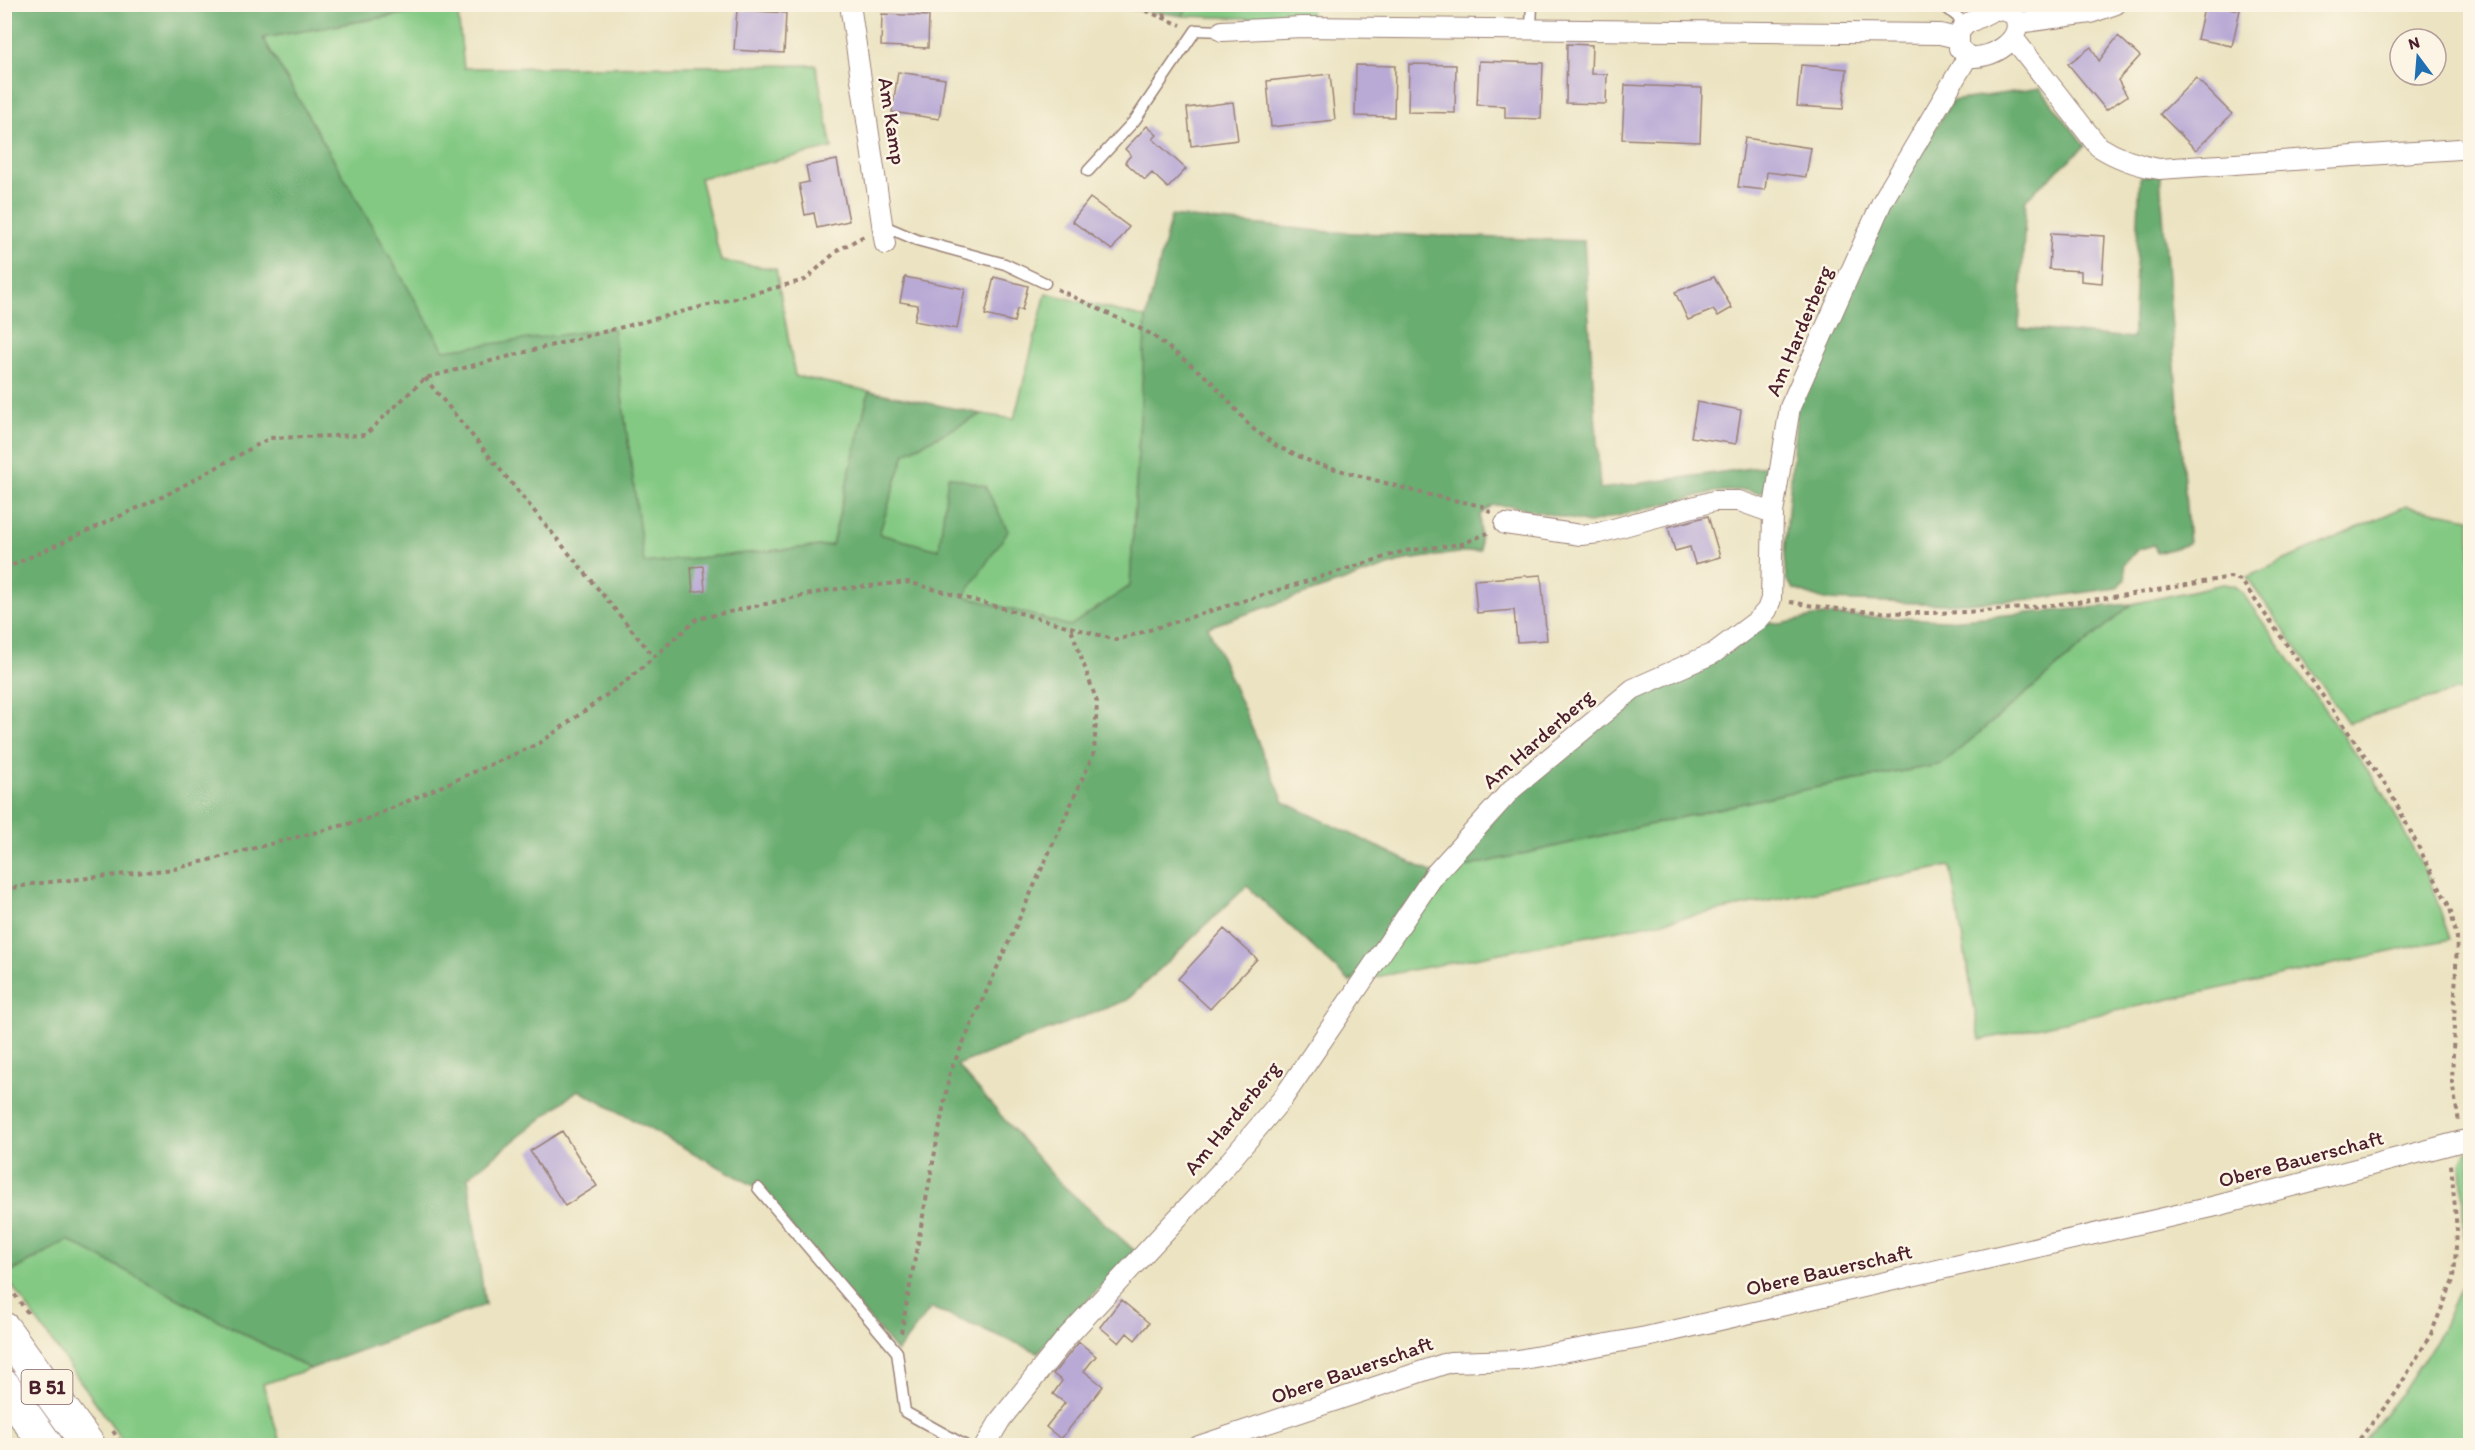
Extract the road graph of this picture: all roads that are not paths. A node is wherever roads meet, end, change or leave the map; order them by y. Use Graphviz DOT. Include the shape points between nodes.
graph roads {
  1 [pos="850,4"];
  2 [pos="1532,4"];
  3 [pos="1942,4"];
  4 [pos="2116,4"];
  5 [pos="2002,6"];
  6 [pos="1531,27"];
  7 [pos="1222,31"];
  8 [pos="1962,31"];
  9 [pos="2016,31"];
  10 [pos="1968,56"];
  11 [pos="2460,149"];
  12 [pos="1088,171"];
  13 [pos="885,235"];
  14 [pos="1046,283"];
  15 [pos="1773,513"];
  16 [pos="1505,524"];
  17 [pos="2461,1142"];
  18 [pos="758,1188"];
  19 [pos="4,1329"];
  20 [pos="4,1386"];
  21 [pos="47,1446"];
  22 [pos="89,1446"];
  23 [pos="966,1446"];
  24 [pos="985,1446"];
  25 [pos="1199,1446"];
  1 -- 13 [label="street, Am Kamp"];
  2 -- 6 [label="lane"];
  3 -- 8 [label="lane"];
  4 -- 9 [label="street"];
  5 -- 8 [label="street"];
  5 -- 9 [label="street" via="2012,13"];
  6 -- 7 [label="street"];
  6 -- 8 [label="street" via="1940,34"];
  7 -- 12 [label="lane" via="1196,30 1135,120"];
  8 -- 10 [label="street" via="1959,48"];
  9 -- 10 [label="street" via="1985,55"];
  9 -- 11 [label="street" via="2098,146 2138,166 2159,169"];
  10 -- 15 [label="street, Am Harderberg" via="1882,202 1790,407"];
  13 -- 14 [label="lane" via="1005,264"];
  15 -- 16 [label="street" via="1728,500 1581,535"];
  15 -- 24 [label="street, Am Harderberg" via="1771,599 1767,610 1714,653 1633,689 1512,789 1436,874 1283,1098 1224,1168 1066,1338 1000,1419"];
  17 -- 25 [label="street, Obere Bauerschaft" via="2216,1206 1646,1337 1518,1360 1450,1362"];
  18 -- 23 [label="lane" via="897,1352 905,1412"];
  19 -- 22 [label="highway, B 51"];
  20 -- 21 [label="highway, B 51"];
}
